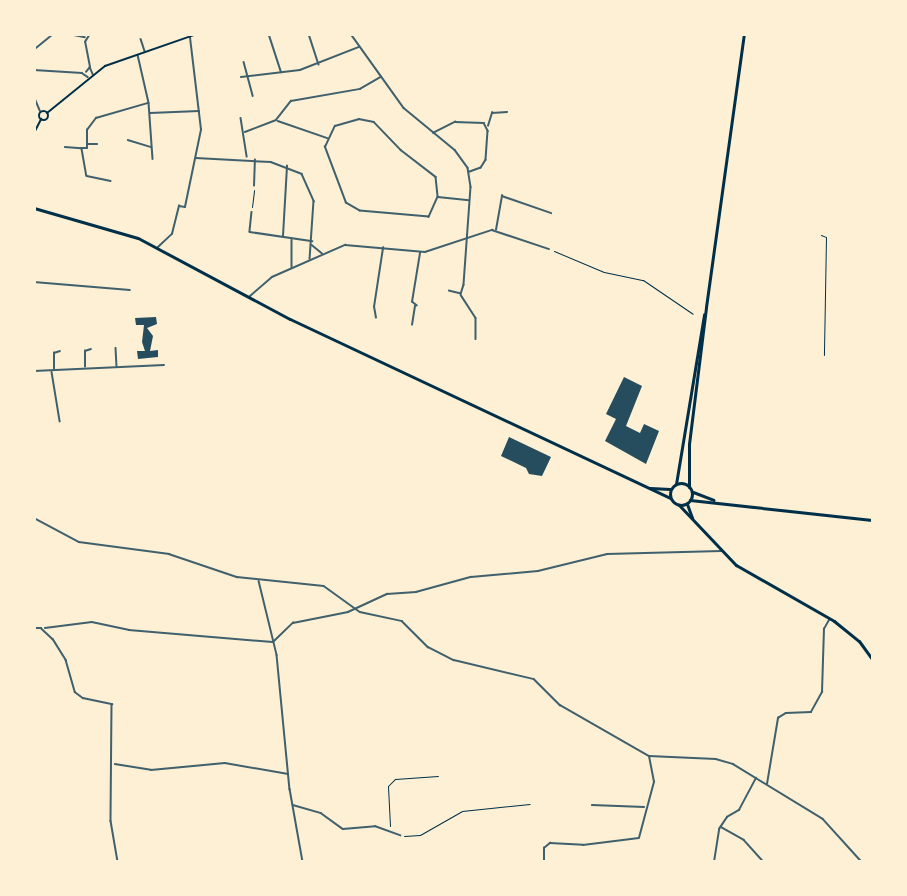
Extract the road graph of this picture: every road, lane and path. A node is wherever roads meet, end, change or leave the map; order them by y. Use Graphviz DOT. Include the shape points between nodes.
graph roads {
  1 [pos="53,34"];
  2 [pos="69,34"];
  3 [pos="90,34"];
  4 [pos="197,34"];
  5 [pos="269,34"];
  6 [pos="309,34"];
  7 [pos="351,34"];
  8 [pos="744,34"];
  9 [pos="86,38"];
  10 [pos="190,38"];
  11 [pos="141,39"];
  12 [pos="360,46"];
  13 [pos="36,48"];
  14 [pos="145,51"];
  15 [pos="138,54"];
  16 [pos="244,62"];
  17 [pos="319,64"];
  18 [pos="90,67"];
  19 [pos="34,70"];
  20 [pos="85,73"];
  21 [pos="282,73"];
  22 [pos="93,74"];
  23 [pos="248,76"];
  24 [pos="241,77"];
  25 [pos="382,77"];
  26 [pos="89,78"];
  27 [pos="253,96"];
  28 [pos="34,97"];
  29 [pos="149,103"];
  30 [pos="40,111"];
  31 [pos="200,111"];
  32 [pos="507,112"];
  33 [pos="47,113"];
  34 [pos="150,113"];
  35 [pos="241,118"];
  36 [pos="41,119"];
  37 [pos="276,120"];
  38 [pos="487,127"];
  39 [pos="245,132"];
  40 [pos="34,133"];
  41 [pos="433,134"];
  42 [pos="328,138"];
  43 [pos="128,140"];
  44 [pos="87,144"];
  45 [pos="98,144"];
  46 [pos="65,147"];
  47 [pos="152,147"];
  48 [pos="81,148"];
  49 [pos="196,158"];
  50 [pos="247,158"];
  51 [pos="153,159"];
  52 [pos="256,160"];
  53 [pos="287,165"];
  54 [pos="469,172"];
  55 [pos="110,181"];
  56 [pos="254,186"];
  57 [pos="438,197"];
  58 [pos="470,200"];
  59 [pos="34,208"];
  60 [pos="252,212"];
  61 [pos="551,213"];
  62 [pos="496,230"];
  63 [pos="821,235"];
  64 [pos="283,237"];
  65 [pos="292,238"];
  66 [pos="465,238"];
  67 [pos="312,243"];
  68 [pos="383,247"];
  69 [pos="158,248"];
  70 [pos="549,249"];
  71 [pos="420,252"];
  72 [pos="323,253"];
  73 [pos="310,260"];
  74 [pos="292,268"];
  75 [pos="34,282"];
  76 [pos="130,290"];
  77 [pos="449,291"];
  78 [pos="461,294"];
  79 [pos="248,298"];
  80 [pos="706,307"];
  81 [pos="693,315"];
  82 [pos="376,318"];
  83 [pos="412,326"];
  84 [pos="476,339"];
  85 [pos="116,348"];
  86 [pos="91,349"];
  87 [pos="60,351"];
  88 [pos="824,355"];
  89 [pos="164,364"];
  90 [pos="118,367"];
  91 [pos="85,368"];
  92 [pos="53,370"];
  93 [pos="34,371"];
  94 [pos="60,421"];
  95 [pos="676,484"];
  96 [pos="642,486"];
  97 [pos="672,488"];
  98 [pos="690,489"];
  99 [pos="670,498"];
  100 [pos="689,502"];
  101 [pos="722,502"];
  102 [pos="678,505"];
  103 [pos="34,518"];
  104 [pos="873,520"];
  105 [pos="694,522"];
  106 [pos="721,550"];
  107 [pos="259,580"];
  108 [pos="354,608"];
  109 [pos="830,619"];
  110 [pos="34,628"];
  111 [pos="47,629"];
  112 [pos="273,642"];
  113 [pos="873,659"];
  114 [pos="649,756"];
  115 [pos="114,764"];
  116 [pos="289,774"];
  117 [pos="438,776"];
  118 [pos="756,778"];
  119 [pos="767,785"];
  120 [pos="530,804"];
  121 [pos="293,805"];
  122 [pos="592,805"];
  123 [pos="645,807"];
  124 [pos="720,826"];
  125 [pos="390,829"];
  126 [pos="400,835"];
  127 [pos="118,861"];
  128 [pos="303,861"];
  129 [pos="544,861"];
  130 [pos="714,861"];
  131 [pos="764,861"];
  132 [pos="862,861"];
  1 -- 13 [label="street"];
  2 -- 9 [label="street"];
  3 -- 9 [label="street"];
  4 -- 10 [label="main road"];
  5 -- 21 [label="street"];
  6 -- 17 [label="street"];
  7 -- 12 [label="street"];
  8 -- 80 [label="main road"];
  9 -- 18 [label="street"];
  10 -- 14 [label="main road"];
  10 -- 31 [label="street"];
  11 -- 14 [label="street"];
  12 -- 17 [label="street"];
  12 -- 25 [label="street"];
  14 -- 15 [label="main road"];
  15 -- 22 [label="main road"];
  15 -- 29 [label="street"];
  16 -- 23 [label="street"];
  17 -- 21 [label="street"];
  18 -- 20 [label="street"];
  18 -- 22 [label="street"];
  19 -- 20 [label="street"];
  20 -- 26 [label="street"];
  21 -- 23 [label="street"];
  22 -- 26 [label="main road"];
  23 -- 24 [label="street"];
  23 -- 27 [label="street"];
  25 -- 37 [label="street" via="360,89 291,101"];
  25 -- 41 [label="street" via="409,114"];
  26 -- 33 [label="main road"];
  28 -- 30 [label="street"];
  29 -- 34 [label="street"];
  29 -- 44 [label="street" via="96,118 88,127"];
  30 -- 33 [label="main road"];
  30 -- 36 [label="main road"];
  31 -- 34 [label="street"];
  31 -- 49 [label="street"];
  32 -- 38 [label="street" via="492,113"];
  33 -- 36 [label="main road"];
  34 -- 47 [label="street"];
  35 -- 39 [label="street"];
  36 -- 40 [label="main road"];
  37 -- 39 [label="street"];
  37 -- 42 [label="street"];
  38 -- 41 [label="street" via="481,121 463,121 447,124"];
  38 -- 54 [label="street" via="485,162"];
  39 -- 50 [label="street"];
  41 -- 54 [label="street" via="459,154"];
  42 -- 57 [label="street" via="338,124 363,119 374,122 401,150 436,177"];
  42 -- 57 [label="street" via="326,153 344,198 353,209 423,219 433,214"];
  43 -- 47 [label="street"];
  44 -- 45 [label="street"];
  44 -- 48 [label="street" via="87,148"];
  46 -- 48 [label="street"];
  47 -- 51 [label="street"];
  48 -- 55 [label="street" via="87,176"];
  49 -- 50 [label="street" via="216,162"];
  49 -- 69 [label="street" via="185,207 179,206 172,234"];
  50 -- 52 [label="street"];
  52 -- 53 [label="street"];
  52 -- 56 [label="street"];
  53 -- 64 [label="street"];
  53 -- 67 [label="street" via="302,174 312,191"];
  54 -- 58 [label="street"];
  56 -- 60 [label="path"];
  57 -- 58 [label="street"];
  58 -- 66 [label="street"];
  59 -- 69 [label="main road" via="128,234"];
  60 -- 64 [label="street" via="250,232"];
  61 -- 62 [label="street" via="502,196"];
  62 -- 66 [label="street"];
  62 -- 70 [label="street"];
  63 -- 88 [label="path" via="826,237"];
  64 -- 65 [label="street"];
  65 -- 67 [label="street"];
  65 -- 74 [label="street"];
  66 -- 71 [label="street"];
  66 -- 78 [label="street"];
  67 -- 72 [label="street"];
  67 -- 73 [label="street"];
  68 -- 71 [label="street"];
  68 -- 72 [label="street" via="345,245"];
  68 -- 82 [label="street" via="374,307"];
  69 -- 79 [label="main road"];
  70 -- 81 [label="path" via="604,272 643,279"];
  71 -- 83 [label="street"];
  72 -- 73 [label="street"];
  73 -- 74 [label="street"];
  74 -- 79 [label="street" via="266,281"];
  75 -- 76 [label="street"];
  77 -- 78 [label="street"];
  78 -- 84 [label="street" via="476,318"];
  79 -- 96 [label="main road"];
  80 -- 95 [label="main road"];
  80 -- 98 [label="main road" via="689,444"];
  85 -- 90 [label="street"];
  86 -- 91 [label="street" via="85,351"];
  87 -- 92 [label="street" via="54,353"];
  89 -- 90 [label="street"];
  90 -- 91 [label="street"];
  91 -- 92 [label="street"];
  92 -- 93 [label="street"];
  92 -- 94 [label="street"];
  95 -- 97 [label="main road"];
  95 -- 98 [label="main road"];
  96 -- 97 [label="main road"];
  96 -- 99 [label="main road"];
  97 -- 99 [label="main road"];
  98 -- 100 [label="main road"];
  98 -- 101 [label="main road"];
  99 -- 102 [label="main road"];
  100 -- 101 [label="main road"];
  100 -- 102 [label="main road"];
  100 -- 105 [label="main road"];
  101 -- 104 [label="main road"];
  102 -- 105 [label="main road"];
  103 -- 107 [label="street" via="79,542 169,554"];
  105 -- 106 [label="main road"];
  106 -- 108 [label="street" via="607,554 538,571 471,577 416,592 387,594"];
  106 -- 109 [label="main road" via="744,570"];
  107 -- 108 [label="street" via="324,586"];
  107 -- 112 [label="street"];
  108 -- 112 [label="street" via="293,623"];
  108 -- 114 [label="street" via="402,621 428,647 454,660 528,676 560,705"];
  109 -- 113 [label="main road" via="860,641"];
  109 -- 119 [label="street" via="824,629 822,692 811,712 786,713 778,718"];
  110 -- 111 [label="street"];
  111 -- 112 [label="street" via="92,622 129,630"];
  111 -- 115 [label="street" via="66,660 75,692 83,698 111,704"];
  112 -- 116 [label="street"];
  114 -- 118 [label="street" via="716,759"];
  114 -- 123 [label="street" via="654,782"];
  115 -- 116 [label="street" via="151,770 225,763"];
  115 -- 127 [label="street" via="111,821"];
  116 -- 121 [label="street"];
  117 -- 125 [label="path" via="395,779 388,786"];
  118 -- 119 [label="street"];
  118 -- 124 [label="street" via="739,810"];
  119 -- 132 [label="street" via="823,819"];
  120 -- 126 [label="path" via="462,811 420,835"];
  121 -- 125 [label="street" via="321,813 343,829"];
  121 -- 128 [label="street"];
  122 -- 123 [label="street"];
  123 -- 129 [label="street" via="642,832 636,840 583,846 550,843 544,848"];
  124 -- 130 [label="street"];
  124 -- 131 [label="street" via="739,836"];
  125 -- 126 [label="street"];
}
